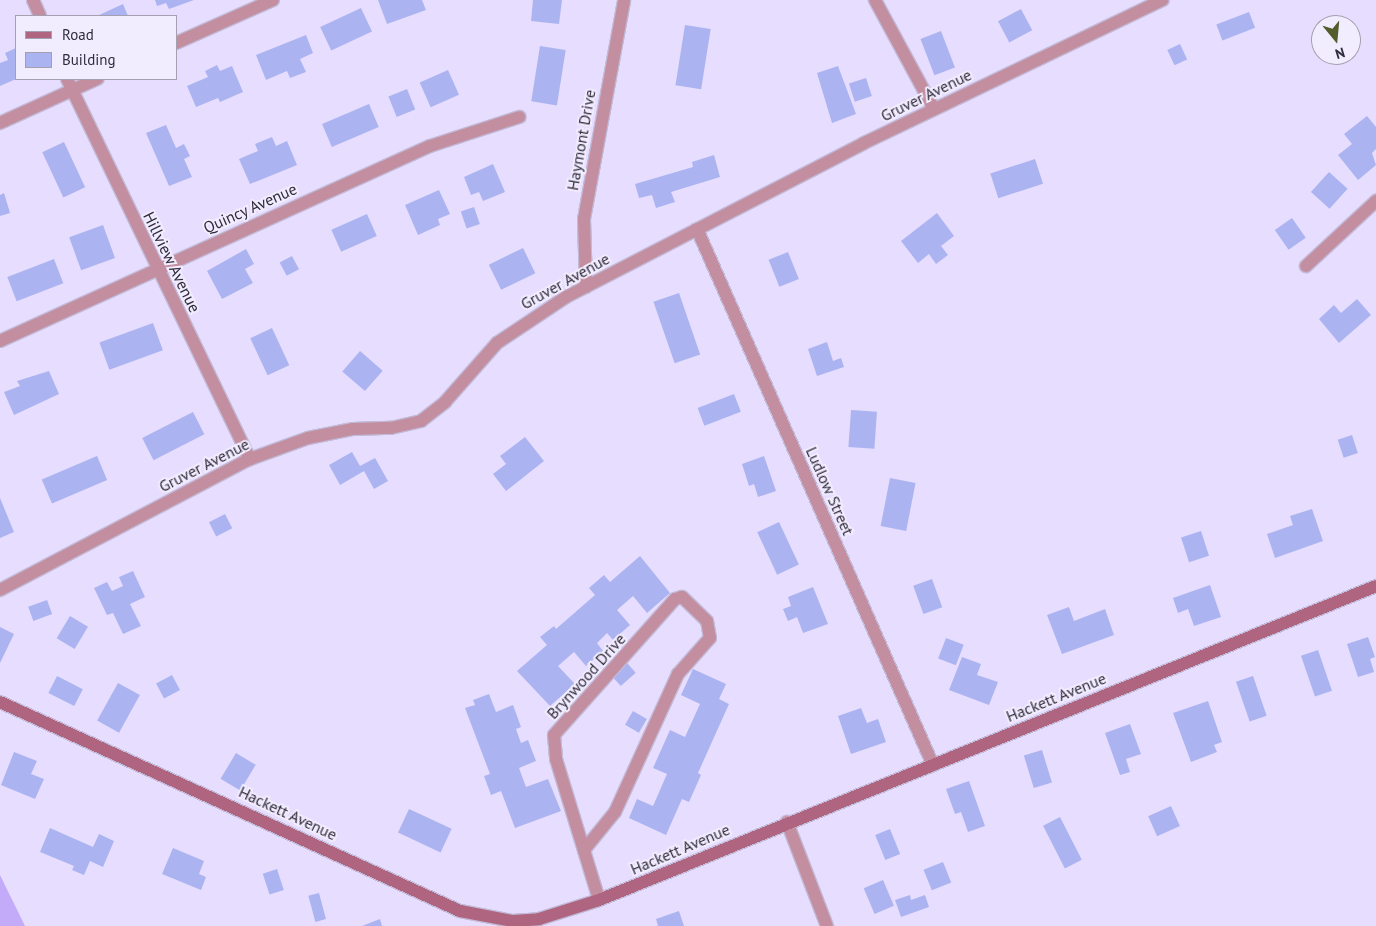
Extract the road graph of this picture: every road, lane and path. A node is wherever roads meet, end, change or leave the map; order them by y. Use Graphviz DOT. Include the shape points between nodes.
graph roads {
  1 [pos="33,0"];
  2 [pos="273,0"];
  3 [pos="624,0"];
  4 [pos="874,0"];
  5 [pos="1162,0"];
  6 [pos="40,15"];
  7 [pos="178,42"];
  8 [pos="92,80"];
  9 [pos="70,84"];
  10 [pos="934,109"];
  11 [pos="519,117"];
  12 [pos="0,123"];
  13 [pos="1376,201"];
  14 [pos="697,229"];
  15 [pos="1306,266"];
  16 [pos="156,268"];
  17 [pos="586,287"];
  18 [pos="0,341"];
  19 [pos="250,459"];
  20 [pos="1376,586"];
  21 [pos="0,590"];
  22 [pos="0,702"];
  23 [pos="933,766"];
  24 [pos="787,822"];
  25 [pos="584,850"];
  26 [pos="599,900"];
  27 [pos="511,924"];
  28 [pos="827,926"];
  1 -- 6 [label="street"];
  2 -- 7 [label="street"];
  3 -- 17 [label="street, Haymont Drive" via="584,219"];
  4 -- 10 [label="street"];
  5 -- 10 [label="street, Gruver Avenue"];
  8 -- 9 [label="street"];
  9 -- 12 [label="street"];
  9 -- 16 [label="street, Hillview Avenue"];
  10 -- 14 [label="street, Gruver Avenue"];
  11 -- 16 [label="street, Quincy Avenue" via="430,146"];
  13 -- 15 [label="street"];
  14 -- 17 [label="street, Gruver Avenue"];
  14 -- 23 [label="street, Ludlow Street"];
  16 -- 18 [label="street, Quincy Avenue"];
  16 -- 19 [label="street, Hillview Avenue"];
  17 -- 19 [label="street, Gruver Avenue" via="514,329 497,343 445,402 421,421 308,438"];
  19 -- 21 [label="street, Gruver Avenue"];
  20 -- 23 [label="main road, Hackett Avenue"];
  22 -- 27 [label="main road, Hackett Avenue" via="460,910"];
  23 -- 24 [label="main road, Hackett Avenue"];
  24 -- 26 [label="main road, Hackett Avenue"];
  24 -- 28 [label="street"];
  25 -- 25 [label="street, Brynwood Drive" via="556,760 554,735 675,599 682,597 707,621 710,638 678,674 615,812"];
  25 -- 26 [label="street, Brynwood Drive"];
  26 -- 27 [label="main road, Hackett Avenue" via="539,919"];
}
